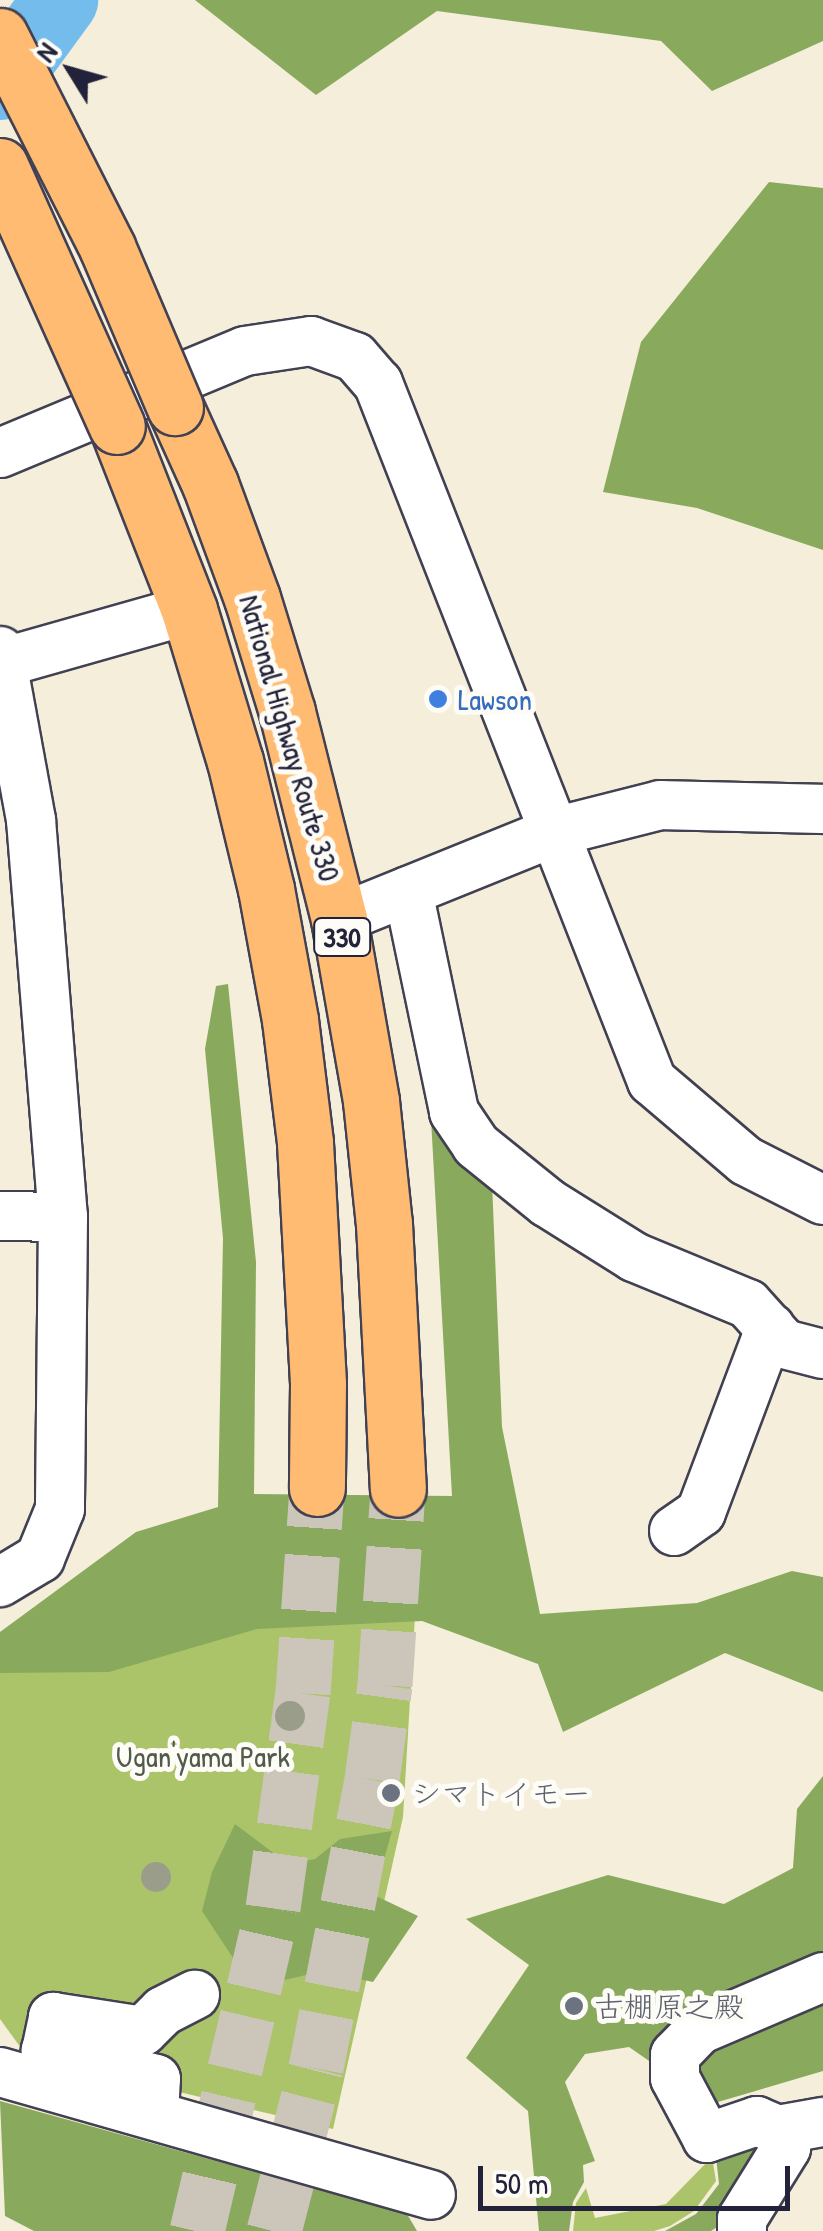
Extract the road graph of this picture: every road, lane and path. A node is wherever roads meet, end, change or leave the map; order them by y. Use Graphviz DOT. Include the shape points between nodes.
graph roads {
  1 [pos="0,36"];
  2 [pos="0,166"];
  3 [pos="0,453"];
  4 [pos="189,610"];
  5 [pos="2,656"];
  6 [pos="823,809"];
  7 [pos="554,832"];
  8 [pos="408,891"];
  9 [pos="339,919"];
  10 [pos="20,933"];
  11 [pos="823,1200"];
  12 [pos="0,1216"];
  13 [pos="63,1217"];
  14 [pos="770,1328"];
  15 [pos="823,1354"];
  16 [pos="316,1488"];
  17 [pos="398,1490"];
  18 [pos="674,1531"];
  19 [pos="0,1582"];
  20 [pos="823,1977"];
  21 [pos="196,1995"];
  22 [pos="0,2072"];
  23 [pos="154,2115"];
  24 [pos="800,2126"];
  25 [pos="431,2195"];
  26 [pos="742,2231"];
  1 -- 9 [label="highway, National Highway Route 330 / 330, bridge" via="107,247 210,484 287,712"];
  2 -- 4 [label="highway, National Highway Route 330 / 330, bridge" via="117,426"];
  3 -- 7 [label="street" via="245,351 311,341 355,357 378,383"];
  4 -- 5 [label="street"];
  4 -- 16 [label="highway, National Highway Route 330 / 330" via="235,761 290,1020 313,1254"];
  5 -- 10 [label="street" via="30,820"];
  6 -- 7 [label="street" via="661,805"];
  7 -- 8 [label="street"];
  7 -- 11 [label="street" via="652,1081 746,1161"];
  8 -- 9 [label="street"];
  8 -- 14 [label="street" via="454,1112 476,1145 548,1203 634,1256 748,1304"];
  9 -- 17 [label="highway, National Highway Route 330 / 330" via="384,1224"];
  10 -- 13 [label="street"];
  12 -- 13 [label="street"];
  13 -- 19 [label="street" via="60,1509 40,1558"];
  14 -- 15 [label="street" via="784,1344"];
  14 -- 18 [label="street" via="701,1512"];
  20 -- 24 [label="street" via="699,2030 675,2055 674,2078 707,2138 757,2120"];
  21 -- 23 [label="street" via="143,2031 53,2017 46,2051 156,2079"];
  22 -- 23 [label="street"];
  23 -- 25 [label="street"];
  24 -- 26 [label="street" via="742,2218"];
}
